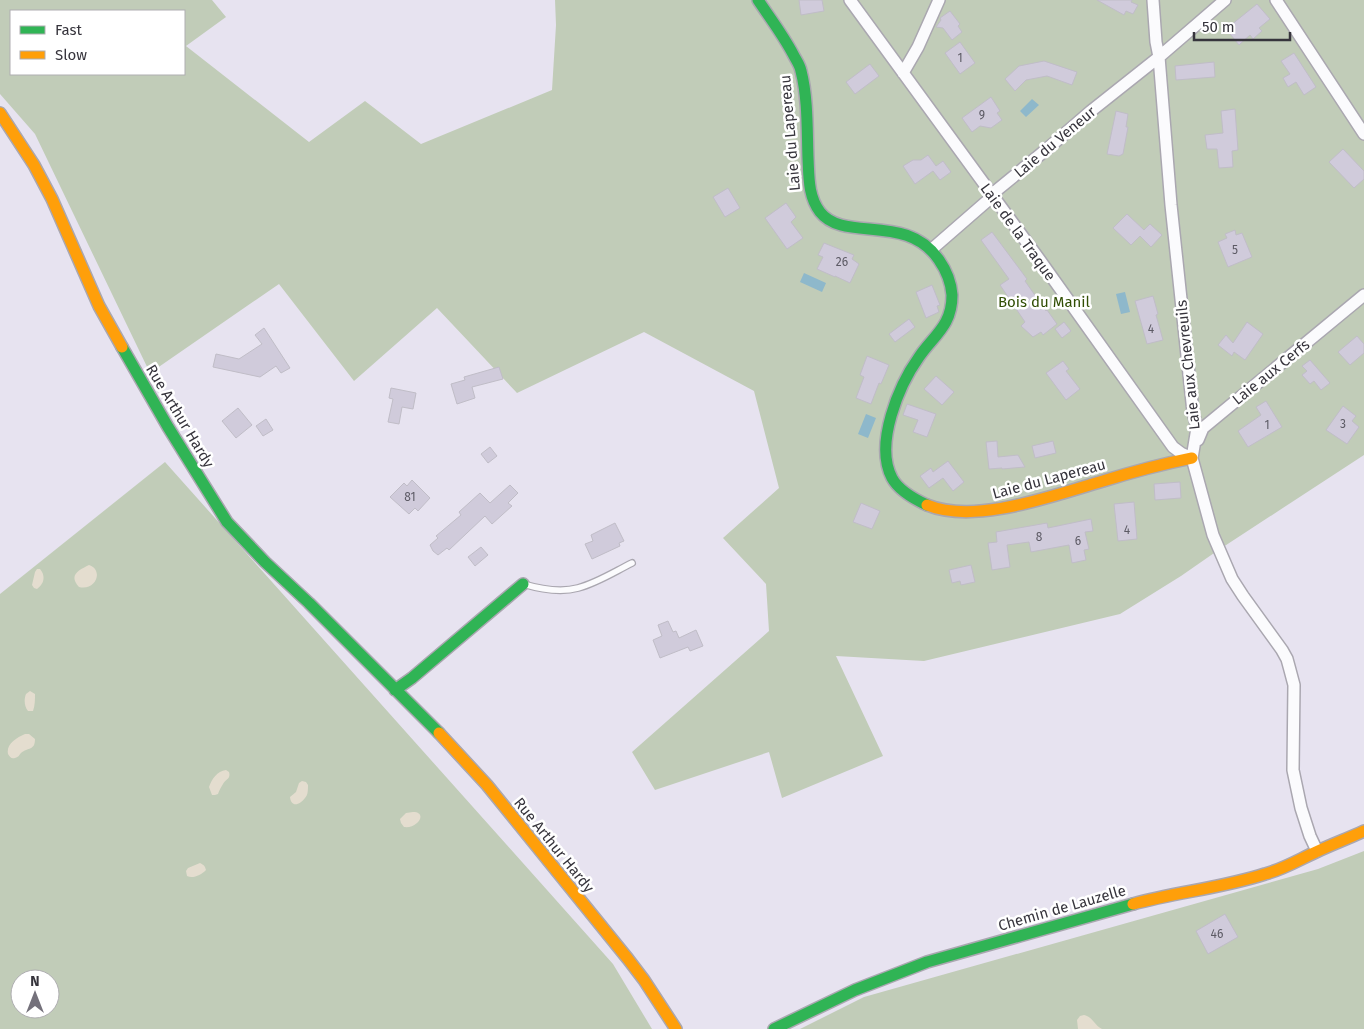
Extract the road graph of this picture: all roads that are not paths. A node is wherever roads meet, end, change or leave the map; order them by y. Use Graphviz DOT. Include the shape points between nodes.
graph roads {
  1 [pos="850,0"];
  2 [pos="940,0"];
  3 [pos="1153,0"];
  4 [pos="1225,0"];
  5 [pos="1276,0"];
  6 [pos="761,1"];
  7 [pos="1159,57"];
  8 [pos="903,73"];
  9 [pos="0,113"];
  10 [pos="1364,134"];
  11 [pos="993,198"];
  12 [pos="932,249"];
  13 [pos="1364,296"];
  14 [pos="1192,458"];
  15 [pos="632,563"];
  16 [pos="522,584"];
  17 [pos="395,690"];
  18 [pos="1364,831"];
  19 [pos="1317,852"];
  20 [pos="676,1029"];
  21 [pos="774,1029"];
  1 -- 8 [label="street, Laie de la Traque"];
  2 -- 8 [label="street"];
  3 -- 7 [label="street, Laie aux Chevreuils"];
  4 -- 7 [label="street, Laie du Veneur"];
  5 -- 10 [label="street"];
  6 -- 12 [label="street, Laie du Lapereau" via="801,70 809,187 817,209 840,225 897,232"];
  7 -- 11 [label="street, Laie du Veneur" via="1091,110 997,190"];
  7 -- 14 [label="street, Laie aux Chevreuils" via="1171,205 1197,428"];
  8 -- 11 [label="street, Laie de la Traque"];
  9 -- 17 [label="street, Rue Arthur Hardy" via="52,199 104,314 227,522"];
  11 -- 12 [label="street, Laie du Veneur"];
  11 -- 14 [label="street, Laie de la Traque" via="1174,448"];
  12 -- 14 [label="street, Laie du Lapereau" via="948,277 951,307 944,327 910,372 889,425 886,447 891,476 912,498 952,512 986,511"];
  13 -- 14 [label="street, Laie aux Cerfs" via="1203,428"];
  14 -- 19 [label="street, Laie aux Chevreuils" via="1222,559 1243,596 1287,659 1294,685 1293,770 1301,808"];
  15 -- 16 [label="lane" via="577,589 558,591"];
  16 -- 17 [label="street"];
  17 -- 20 [label="street, Rue Arthur Hardy" via="487,785 628,959"];
  18 -- 19 [label="street, Chemin de Lauzelle"];
  19 -- 21 [label="street, Chemin de Lauzelle" via="1244,881 1136,903 927,962 855,990"];
}
